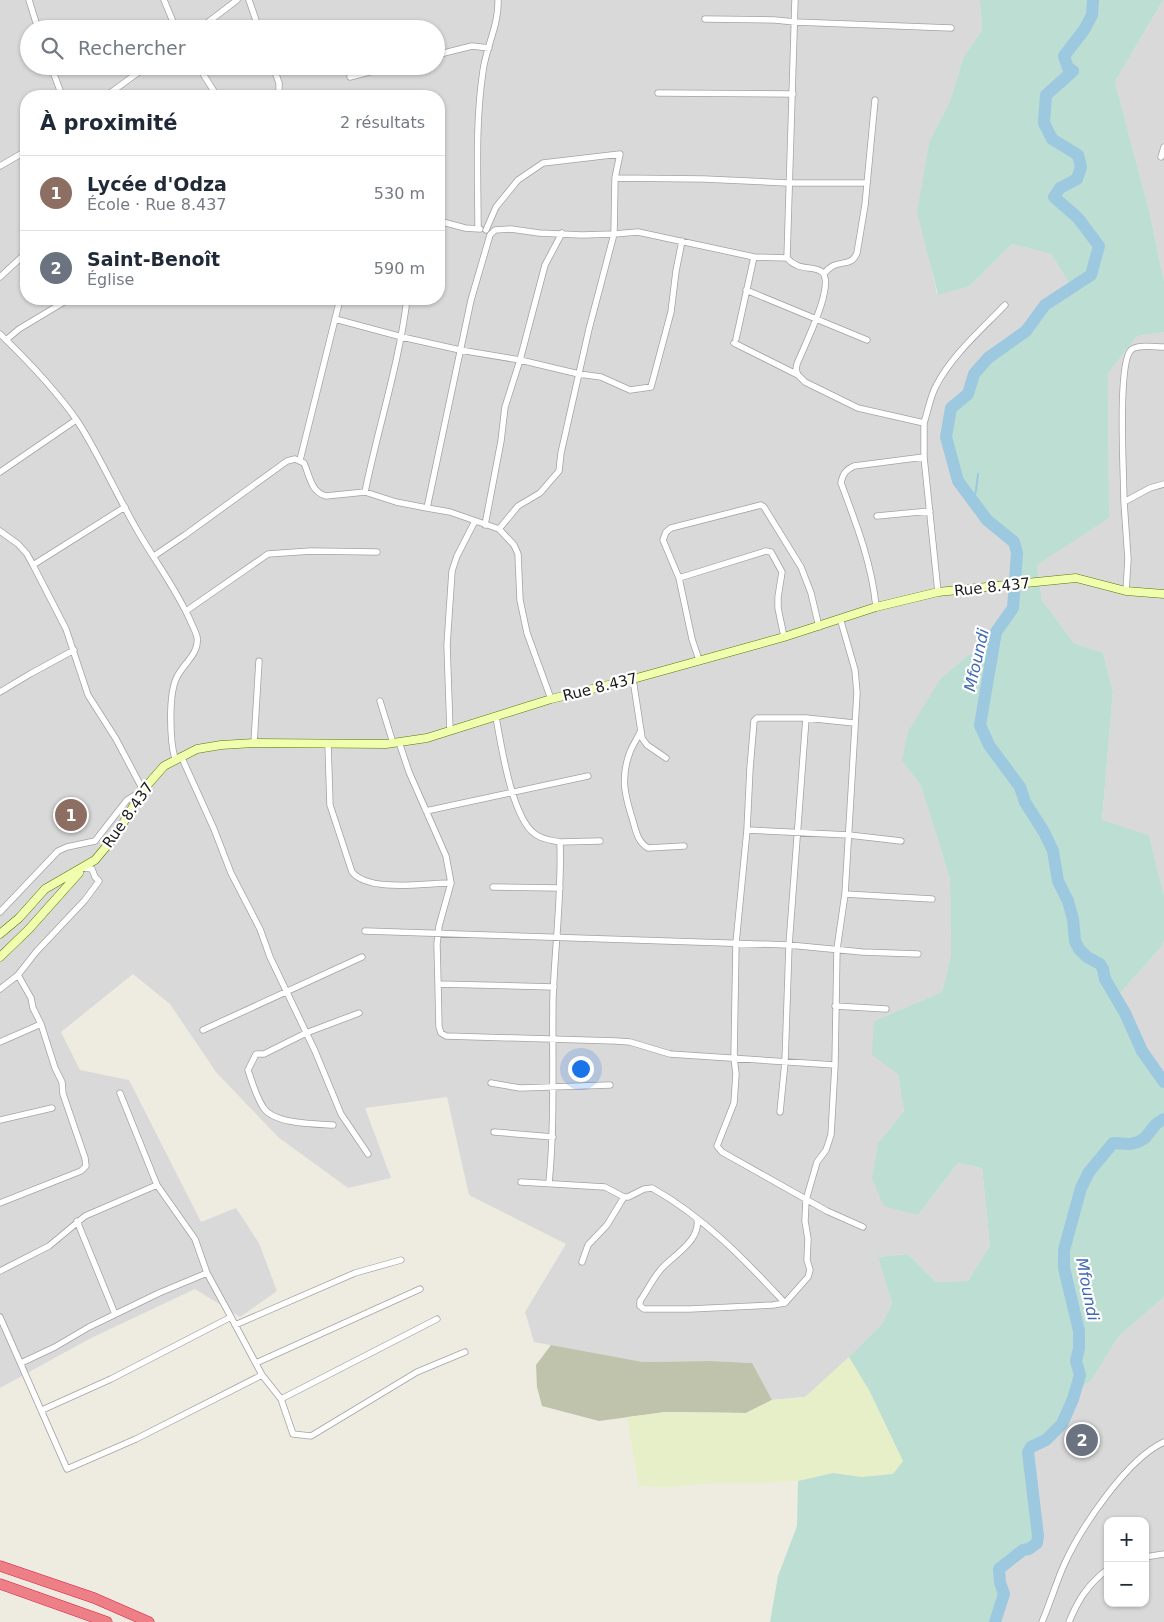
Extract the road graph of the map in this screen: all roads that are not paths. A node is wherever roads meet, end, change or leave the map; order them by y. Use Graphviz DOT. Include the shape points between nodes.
graph roads {
  1 [pos="28,0"];
  2 [pos="164,0"];
  3 [pos="237,0"];
  4 [pos="249,0"];
  5 [pos="498,0"];
  6 [pos="795,0"];
  7 [pos="705,19"];
  8 [pos="35,20"];
  9 [pos="172,20"];
  10 [pos="211,20"];
  11 [pos="256,20"];
  12 [pos="795,22"];
  13 [pos="951,28"];
  14 [pos="489,48"];
  15 [pos="445,53"];
  16 [pos="54,75"];
  17 [pos="135,75"];
  18 [pos="204,75"];
  19 [pos="275,75"];
  20 [pos="358,75"];
  21 [pos="350,77"];
  22 [pos="60,90"];
  23 [pos="114,90"];
  24 [pos="213,90"];
  25 [pos="279,90"];
  26 [pos="658,93"];
  27 [pos="793,94"];
  28 [pos="875,100"];
  29 [pos="1164,147"];
  30 [pos="20,154"];
  31 [pos="1161,158"];
  32 [pos="0,166"];
  33 [pos="615,178"];
  34 [pos="788,183"];
  35 [pos="867,183"];
  36 [pos="445,223"];
  37 [pos="478,229"];
  38 [pos="486,230"];
  39 [pos="495,230"];
  40 [pos="562,233"];
  41 [pos="614,234"];
  42 [pos="682,241"];
  43 [pos="754,256"];
  44 [pos="787,258"];
  45 [pos="20,259"];
  46 [pos="824,274"];
  47 [pos="0,277"];
  48 [pos="746,290"];
  49 [pos="59,305"];
  50 [pos="338,305"];
  51 [pos="407,305"];
  52 [pos="1005,305"];
  53 [pos="816,318"];
  54 [pos="335,319"];
  55 [pos="0,334"];
  56 [pos="402,337"];
  57 [pos="6,340"];
  58 [pos="867,340"];
  59 [pos="1164,348"];
  60 [pos="460,350"];
  61 [pos="520,360"];
  62 [pos="579,374"];
  63 [pos="798,375"];
  64 [pos="76,420"];
  65 [pos="924,423"];
  66 [pos="924,456"];
  67 [pos="300,460"];
  68 [pos="0,472"];
  69 [pos="1164,484"];
  70 [pos="366,492"];
  71 [pos="1124,502"];
  72 [pos="125,507"];
  73 [pos="427,508"];
  74 [pos="930,511"];
  75 [pos="877,516"];
  76 [pos="475,521"];
  77 [pos="485,525"];
  78 [pos="499,529"];
  79 [pos="0,531"];
  80 [pos="377,552"];
  81 [pos="154,556"];
  82 [pos="33,565"];
  83 [pos="679,578"];
  84 [pos="1126,591"];
  85 [pos="938,592"];
  86 [pos="1164,594"];
  87 [pos="876,606"];
  88 [pos="186,611"];
  89 [pos="840,618"];
  90 [pos="819,627"];
  91 [pos="784,637"];
  92 [pos="74,650"];
  93 [pos="699,660"];
  94 [pos="259,661"];
  95 [pos="633,679"];
  96 [pos="0,692"];
  97 [pos="551,699"];
  98 [pos="380,701"];
  99 [pos="496,717"];
  100 [pos="806,718"];
  101 [pos="854,723"];
  102 [pos="641,730"];
  103 [pos="450,731"];
  104 [pos="396,742"];
  105 [pos="254,744"];
  106 [pos="328,744"];
  107 [pos="178,758"];
  108 [pos="666,758"];
  109 [pos="588,776"];
  110 [pos="143,790"];
  111 [pos="512,792"];
  112 [pos="426,811"];
  113 [pos="747,830"];
  114 [pos="797,832"];
  115 [pos="849,835"];
  116 [pos="600,841"];
  117 [pos="901,841"];
  118 [pos="560,842"];
  119 [pos="684,846"];
  120 [pos="84,868"];
  121 [pos="451,883"];
  122 [pos="493,887"];
  123 [pos="560,888"];
  124 [pos="844,894"];
  125 [pos="932,899"];
  126 [pos="0,912"];
  127 [pos="366,931"];
  128 [pos="0,934"];
  129 [pos="438,935"];
  130 [pos="558,938"];
  131 [pos="736,943"];
  132 [pos="789,945"];
  133 [pos="837,949"];
  134 [pos="918,954"];
  135 [pos="0,957"];
  136 [pos="362,957"];
  137 [pos="18,975"];
  138 [pos="438,984"];
  139 [pos="554,987"];
  140 [pos="0,989"];
  141 [pos="288,992"];
  142 [pos="835,1006"];
  143 [pos="886,1009"];
  144 [pos="360,1013"];
  145 [pos="41,1024"];
  146 [pos="203,1030"];
  147 [pos="306,1033"];
  148 [pos="552,1039"];
  149 [pos="0,1042"];
  150 [pos="734,1058"];
  151 [pos="785,1062"];
  152 [pos="835,1064"];
  153 [pos="491,1083"];
  154 [pos="610,1085"];
  155 [pos="553,1087"];
  156 [pos="120,1094"];
  157 [pos="52,1108"];
  158 [pos="780,1112"];
  159 [pos="0,1120"];
  160 [pos="333,1125"];
  161 [pos="494,1132"];
  162 [pos="553,1137"];
  163 [pos="368,1154"];
  164 [pos="521,1182"];
  165 [pos="549,1182"];
  166 [pos="157,1185"];
  167 [pos="624,1197"];
  168 [pos="806,1200"];
  169 [pos="0,1203"];
  170 [pos="697,1219"];
  171 [pos="77,1221"];
  172 [pos="863,1227"];
  173 [pos="400,1260"];
  174 [pos="582,1262"];
  175 [pos="0,1271"];
  176 [pos="207,1273"];
  177 [pos="420,1289"];
  178 [pos="785,1302"];
  179 [pos="115,1314"];
  180 [pos="0,1317"];
  181 [pos="230,1317"];
  182 [pos="437,1319"];
  183 [pos="235,1325"];
  184 [pos="6,1334"];
  185 [pos="0,1337"];
  186 [pos="465,1352"];
  187 [pos="21,1363"];
  188 [pos="256,1363"];
  189 [pos="262,1375"];
  190 [pos="281,1399"];
  191 [pos="42,1410"];
  192 [pos="1164,1442"];
  193 [pos="1164,1554"];
  194 [pos="1149,1556"];
  195 [pos="0,1566"];
  196 [pos="1104,1572"];
  197 [pos="0,1584"];
  198 [pos="107,1622"];
  199 [pos="149,1622"];
  200 [pos="1042,1622"];
  201 [pos="1068,1622"];
  1 -- 8 [label="street"];
  2 -- 9 [label="street"];
  3 -- 10 [label="street"];
  4 -- 11 [label="street"];
  5 -- 14 [label="street"];
  6 -- 12 [label="street"];
  7 -- 12 [label="street"];
  12 -- 13 [label="street"];
  12 -- 27 [label="street"];
  14 -- 15 [label="street" via="472,46"];
  14 -- 37 [label="street" via="483,69 477,125"];
  16 -- 22 [label="street"];
  17 -- 23 [label="street"];
  18 -- 24 [label="street"];
  19 -- 25 [label="street"];
  20 -- 21 [label="street"];
  26 -- 27 [label="street"];
  27 -- 34 [label="street"];
  28 -- 35 [label="street"];
  29 -- 31 [label="street"];
  30 -- 32 [label="street"];
  33 -- 34 [label="street"];
  33 -- 38 [label="street" via="620,154 543,163 518,180 496,207"];
  33 -- 41 [label="street"];
  34 -- 35 [label="street"];
  34 -- 44 [label="street"];
  35 -- 46 [label="street" via="857,253 854,259 829,267"];
  36 -- 37 [label="street"];
  37 -- 38 [label="street"];
  38 -- 39 [label="street"];
  39 -- 40 [label="street"];
  39 -- 60 [label="street" via="486,242"];
  40 -- 41 [label="street"];
  40 -- 61 [label="street" via="545,265"];
  41 -- 42 [label="street" via="638,232"];
  41 -- 62 [label="street"];
  42 -- 43 [label="street"];
  42 -- 62 [label="street" via="672,312 651,387 630,390 602,377"];
  43 -- 44 [label="street"];
  43 -- 48 [label="street"];
  44 -- 46 [label="street" via="793,264"];
  45 -- 47 [label="street"];
  46 -- 53 [label="street" via="826,281"];
  48 -- 53 [label="street"];
  48 -- 63 [label="street" via="735,341"];
  49 -- 57 [label="street"];
  50 -- 54 [label="street"];
  51 -- 56 [label="street"];
  52 -- 65 [label="street" via="967,344 942,376 935,387"];
  53 -- 58 [label="street"];
  53 -- 63 [label="street" via="797,364"];
  54 -- 56 [label="street"];
  54 -- 67 [label="street"];
  55 -- 57 [label="street"];
  56 -- 60 [label="street"];
  56 -- 70 [label="street"];
  57 -- 64 [label="street" via="42,377"];
  59 -- 71 [label="street" via="1137,347 1127,355 1123,384"];
  60 -- 61 [label="street"];
  60 -- 73 [label="street"];
  61 -- 62 [label="street"];
  61 -- 77 [label="street" via="505,407"];
  62 -- 78 [label="street" via="559,471 540,493 518,506"];
  63 -- 65 [label="street" via="805,382 858,408"];
  64 -- 68 [label="street"];
  64 -- 72 [label="street"];
  65 -- 66 [label="street"];
  66 -- 74 [label="street"];
  66 -- 87 [label="street" via="854,466 843,475 841,483 861,538"];
  67 -- 70 [label="street" via="314,490 320,494"];
  67 -- 81 [label="street" via="287,461"];
  69 -- 71 [label="street"];
  70 -- 73 [label="street"];
  71 -- 84 [label="street" via="1128,559"];
  72 -- 81 [label="street"];
  72 -- 82 [label="street"];
  73 -- 76 [label="street"];
  74 -- 75 [label="street"];
  74 -- 85 [label="street"];
  76 -- 77 [label="street"];
  76 -- 103 [label="street" via="452,571 447,645"];
  77 -- 78 [label="street"];
  78 -- 97 [label="street" via="518,554 522,613"];
  79 -- 82 [label="street" via="18,544"];
  80 -- 88 [label="street" via="268,554"];
  81 -- 88 [label="street"];
  82 -- 92 [label="street"];
  83 -- 90 [label="street" via="664,543 666,532 761,505 801,567"];
  83 -- 91 [label="street" via="771,552 782,572 778,608"];
  83 -- 93 [label="street"];
  84 -- 85 [label="main road, Rue 8.437" via="1076,578"];
  84 -- 86 [label="main road, Rue 8.437"];
  85 -- 87 [label="main road, Rue 8.437"];
  87 -- 89 [label="main road, Rue 8.437"];
  88 -- 107 [label="street" via="198,644 174,687 171,731 172,748"];
  89 -- 90 [label="main road, Rue 8.437"];
  89 -- 101 [label="street" via="857,682"];
  90 -- 91 [label="main road, Rue 8.437"];
  91 -- 93 [label="main road, Rue 8.437"];
  92 -- 96 [label="street"];
  92 -- 110 [label="street" via="88,695"];
  93 -- 95 [label="main road, Rue 8.437"];
  94 -- 105 [label="street"];
  95 -- 97 [label="main road, Rue 8.437"];
  95 -- 102 [label="street"];
  97 -- 99 [label="main road, Rue 8.437"];
  98 -- 104 [label="street"];
  99 -- 103 [label="main road, Rue 8.437"];
  99 -- 111 [label="street"];
  100 -- 101 [label="street"];
  100 -- 113 [label="street" via="757,718 754,721"];
  100 -- 114 [label="street"];
  101 -- 115 [label="street"];
  102 -- 108 [label="street" via="647,745"];
  102 -- 119 [label="street" via="630,753 624,783 636,831 648,848"];
  103 -- 104 [label="main road, Rue 8.437"];
  104 -- 106 [label="main road, Rue 8.437"];
  104 -- 112 [label="street"];
  105 -- 106 [label="main road, Rue 8.437"];
  105 -- 107 [label="main road, Rue 8.437" via="208,746"];
  106 -- 121 [label="street" via="330,805 356,877 383,884"];
  107 -- 110 [label="main road, Rue 8.437" via="164,766"];
  107 -- 141 [label="street"];
  109 -- 111 [label="street"];
  110 -- 120 [label="main road, Rue 8.437" via="116,835"];
  110 -- 126 [label="street" via="127,800 95,841 58,852"];
  111 -- 112 [label="street"];
  111 -- 118 [label="street" via="529,828 544,840"];
  112 -- 121 [label="street" via="446,856"];
  113 -- 114 [label="street"];
  113 -- 131 [label="street"];
  114 -- 115 [label="street"];
  114 -- 132 [label="street"];
  115 -- 117 [label="street"];
  115 -- 124 [label="street"];
  116 -- 118 [label="street"];
  118 -- 123 [label="street"];
  120 -- 128 [label="main road, Rue 8.437" via="45,889"];
  120 -- 135 [label="main road, Rue 8.437"];
  120 -- 137 [label="street" via="92,870 99,881"];
  121 -- 129 [label="street"];
  122 -- 123 [label="street"];
  123 -- 130 [label="street"];
  124 -- 125 [label="street"];
  124 -- 133 [label="street"];
  127 -- 129 [label="street"];
  129 -- 130 [label="street"];
  129 -- 138 [label="street"];
  130 -- 131 [label="street"];
  130 -- 139 [label="street"];
  131 -- 132 [label="street"];
  131 -- 150 [label="street"];
  132 -- 133 [label="street"];
  132 -- 151 [label="street"];
  133 -- 134 [label="street"];
  133 -- 142 [label="street"];
  136 -- 141 [label="street"];
  137 -- 140 [label="street"];
  137 -- 145 [label="street"];
  138 -- 139 [label="street"];
  138 -- 148 [label="street" via="439,1027 446,1036"];
  139 -- 148 [label="street"];
  141 -- 146 [label="street"];
  141 -- 147 [label="street"];
  142 -- 143 [label="street"];
  142 -- 152 [label="street"];
  144 -- 147 [label="street"];
  145 -- 149 [label="street"];
  145 -- 169 [label="street" via="86,1166 82,1171"];
  147 -- 160 [label="street" via="264,1054 256,1054 248,1070 263,1108 273,1117"];
  147 -- 163 [label="street" via="341,1114"];
  148 -- 150 [label="street" via="623,1042 670,1054"];
  148 -- 155 [label="street"];
  150 -- 151 [label="street"];
  150 -- 168 [label="street" via="734,1103 718,1149"];
  151 -- 152 [label="street"];
  151 -- 158 [label="street"];
  152 -- 168 [label="street" via="831,1135 817,1162"];
  153 -- 155 [label="street" via="520,1088"];
  154 -- 155 [label="street"];
  155 -- 162 [label="street"];
  156 -- 166 [label="street"];
  157 -- 159 [label="street"];
  161 -- 162 [label="street"];
  162 -- 165 [label="street"];
  164 -- 165 [label="street"];
  165 -- 167 [label="street" via="605,1187"];
  166 -- 171 [label="street"];
  166 -- 176 [label="street" via="195,1239"];
  167 -- 170 [label="street" via="652,1188"];
  167 -- 174 [label="street" via="607,1225 588,1245"];
  168 -- 172 [label="street"];
  168 -- 178 [label="street" via="810,1270 808,1277"];
  170 -- 178 [label="street" via="739,1254"];
  170 -- 178 [label="street" via="697,1230 661,1269 640,1306 644,1309 690,1309"];
  171 -- 175 [label="street" via="49,1246"];
  171 -- 179 [label="street"];
  173 -- 183 [label="street" via="355,1274"];
  176 -- 179 [label="street"];
  176 -- 181 [label="street"];
  177 -- 188 [label="street"];
  179 -- 187 [label="street"];
  180 -- 184 [label="street"];
  181 -- 183 [label="street"];
  181 -- 191 [label="street" via="111,1379"];
  182 -- 190 [label="street"];
  183 -- 188 [label="street"];
  184 -- 185 [label="street"];
  184 -- 187 [label="street"];
  186 -- 190 [label="street" via="417,1372 311,1436 293,1434"];
  187 -- 191 [label="street"];
  188 -- 189 [label="street"];
  189 -- 190 [label="street"];
  189 -- 191 [label="street" via="136,1439 67,1469"];
  192 -- 200 [label="street" via="1146,1452 1092,1516 1064,1565"];
  193 -- 194 [label="street"];
  195 -- 199 [label="highway" via="94,1598"];
  196 -- 201 [label="street" via="1084,1590"];
  197 -- 198 [label="highway"];
}
